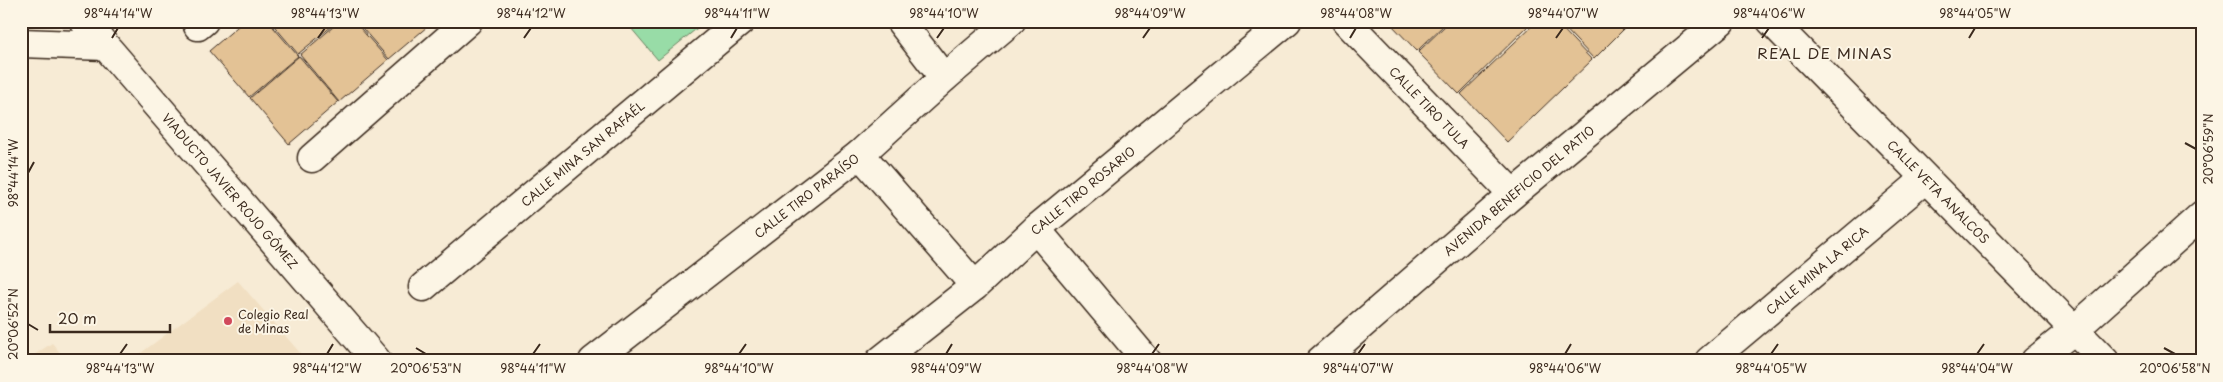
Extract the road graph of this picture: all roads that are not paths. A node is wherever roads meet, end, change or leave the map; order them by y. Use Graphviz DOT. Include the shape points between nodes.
graph roads {
  1 [pos="84,21"];
  2 [pos="468,21"];
  3 [pos="741,21"];
  4 [pos="900,21"];
  5 [pos="1012,21"];
  6 [pos="1287,21"];
  7 [pos="1346,21"];
  8 [pos="1721,21"];
  9 [pos="1770,21"];
  10 [pos="21,43"];
  11 [pos="105,46"];
  12 [pos="944,78"];
  13 [pos="860,154"];
  14 [pos="312,158"];
  15 [pos="1925,179"];
  16 [pos="1513,194"];
  17 [pos="2202,215"];
  18 [pos="1036,229"];
  19 [pos="975,286"];
  20 [pos="423,287"];
  21 [pos="2075,329"];
  22 [pos="377,361"];
  23 [pos="593,361"];
  24 [pos="880,361"];
  25 [pos="1147,361"];
  26 [pos="1320,361"];
  27 [pos="1709,361"];
  28 [pos="2035,361"];
  29 [pos="2105,361"];
  1 -- 11 [label="street, VIADUCTO JAVIER ROJO GÓMEZ"];
  2 -- 14 [label="street"];
  3 -- 20 [label="street, CALLE MINA SAN RAFAÉL"];
  4 -- 12 [label="street"];
  5 -- 12 [label="street, CALLE TIRO PARAÍSO"];
  6 -- 18 [label="street, CALLE TIRO ROSARIO"];
  7 -- 16 [label="street, CALLE TIRO TULA"];
  8 -- 16 [label="street, AVENIDA BENEFICIO DEL PATIO"];
  9 -- 15 [label="street, CALLE VETA ANALCOS"];
  10 -- 11 [label="street"];
  11 -- 22 [label="street, VIADUCTO JAVIER ROJO GÓMEZ"];
  12 -- 13 [label="street, CALLE TIRO PARAÍSO"];
  13 -- 19 [label="street"];
  13 -- 23 [label="street, CALLE TIRO PARAÍSO"];
  15 -- 21 [label="street, CALLE VETA ANALCOS"];
  15 -- 27 [label="street, CALLE MINA LA RICA"];
  16 -- 26 [label="street, AVENIDA BENEFICIO DEL PATIO"];
  17 -- 21 [label="street"];
  18 -- 19 [label="street, CALLE TIRO ROSARIO"];
  18 -- 25 [label="street"];
  19 -- 24 [label="street, CALLE TIRO ROSARIO"];
  21 -- 28 [label="street"];
  21 -- 29 [label="street, CALLE VETA ANALCOS"];
}
